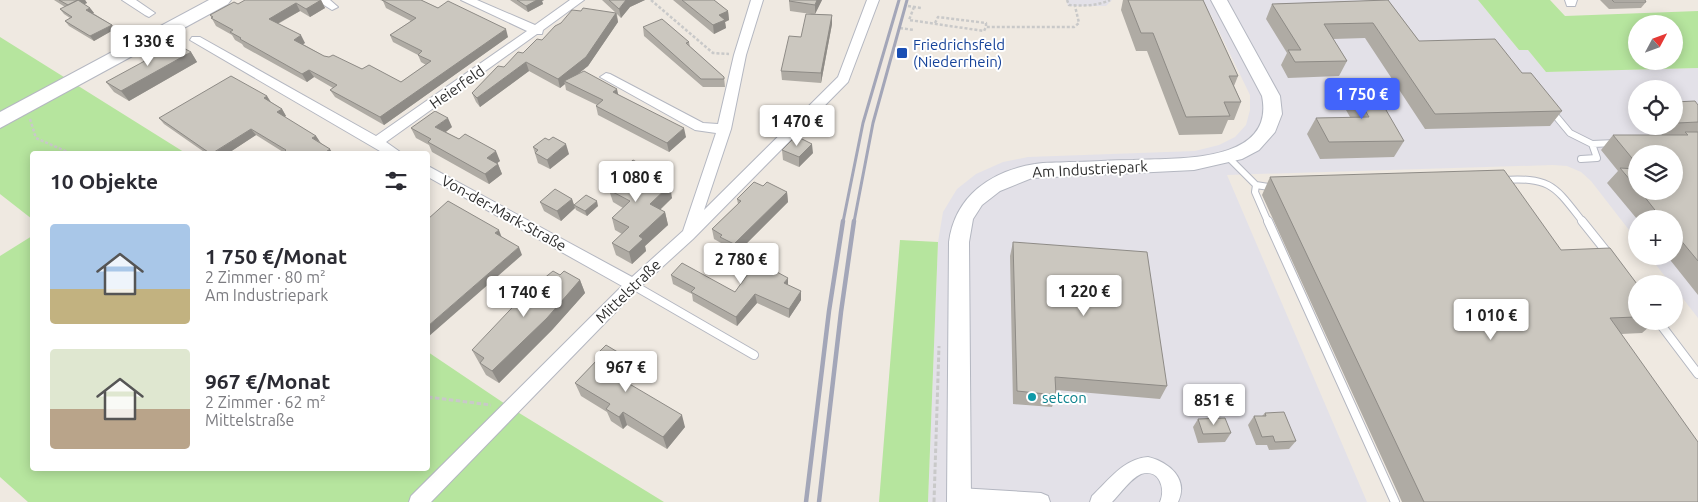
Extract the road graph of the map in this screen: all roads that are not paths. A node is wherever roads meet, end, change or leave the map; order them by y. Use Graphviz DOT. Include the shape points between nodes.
graph roads {
  1 [pos="128,0"];
  2 [pos="222,0"];
  3 [pos="467,0"];
  4 [pos="578,0"];
  5 [pos="757,0"];
  6 [pos="873,0"];
  7 [pos="1219,0"];
  8 [pos="149,13"];
  9 [pos="538,31"];
  10 [pos="196,40"];
  11 [pos="606,77"];
  12 [pos="1545,102"];
  13 [pos="0,121"];
  14 [pos="724,129"];
  15 [pos="376,143"];
  16 [pos="1622,143"];
  17 [pos="1592,144"];
  18 [pos="391,151"];
  19 [pos="1228,157"];
  20 [pos="1581,159"];
  21 [pos="430,172"];
  22 [pos="1490,180"];
  23 [pos="1256,185"];
  24 [pos="1284,187"];
  25 [pos="688,234"];
  26 [pos="1612,260"];
  27 [pos="633,285"];
  28 [pos="1665,330"];
  29 [pos="754,355"];
  30 [pos="1698,374"];
  31 [pos="959,499"];
  32 [pos="418,502"];
  33 [pos="1041,502"];
  34 [pos="1099,502"];
  35 [pos="1169,502"];
  36 [pos="1395,502"];
  1 -- 8 [label="street"];
  2 -- 13 [label="main road"];
  3 -- 9 [label="street"];
  4 -- 9 [label="street, Heierfeld"];
  5 -- 14 [label="street, Mittelstraße" via="740,55"];
  6 -- 25 [label="street" via="844,79"];
  7 -- 19 [label="street, Am Industriepark" via="1270,96 1274,113 1266,132 1252,146"];
  9 -- 15 [label="street, Heierfeld"];
  10 -- 15 [label="street"];
  11 -- 14 [label="street" via="700,127"];
  12 -- 17 [label="lane" via="1570,133"];
  14 -- 25 [label="street, Mittelstraße"];
  15 -- 18 [label="street"];
  16 -- 17 [label="lane"];
  17 -- 20 [label="lane" via="1597,158"];
  19 -- 23 [label="lane"];
  19 -- 31 [label="street, Am Industriepark" via="1200,164 1035,170 994,186 976,202 963,219 959,242"];
  21 -- 27 [label="street, Von-der-Mark-Straße"];
  22 -- 26 [label="lane" via="1529,179 1548,184 1564,196"];
  23 -- 24 [label="lane"];
  23 -- 36 [label="lane" via="1255,192 1269,224"];
  25 -- 27 [label="street, Mittelstraße"];
  27 -- 29 [label="lane"];
  27 -- 32 [label="street, Mittelstraße"];
  28 -- 30 [label="lane"];
  31 -- 33 [label="street, Am Industriepark"];
  34 -- 35 [label="street" via="1133,469 1149,466 1166,474 1171,482 1174,490"];
}
